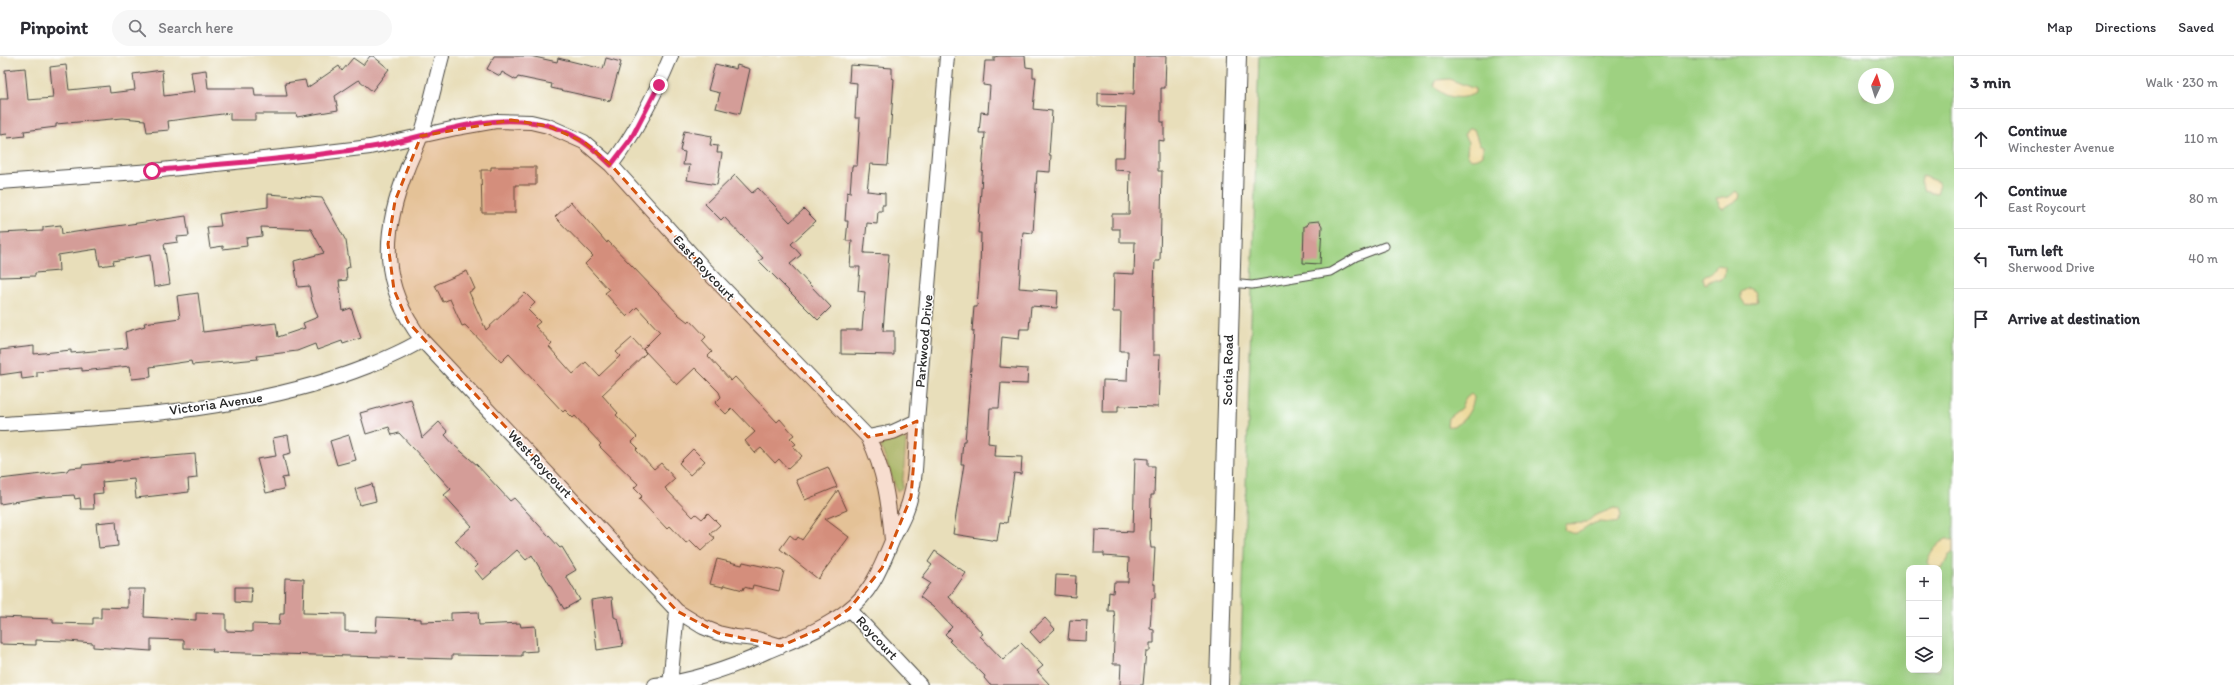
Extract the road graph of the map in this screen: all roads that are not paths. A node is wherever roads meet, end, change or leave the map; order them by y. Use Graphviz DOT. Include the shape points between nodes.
graph roads {
  1 [pos="442,56"];
  2 [pos="671,56"];
  3 [pos="947,56"];
  4 [pos="1237,56"];
  5 [pos="421,136"];
  6 [pos="611,165"];
  7 [pos="0,182"];
  8 [pos="1385,246"];
  9 [pos="1230,283"];
  10 [pos="422,340"];
  11 [pos="917,421"];
  12 [pos="0,424"];
  13 [pos="868,437"];
  14 [pos="892,541"];
  15 [pos="849,609"];
  16 [pos="677,611"];
  17 [pos="781,646"];
  18 [pos="671,684"];
  19 [pos="655,685"];
  20 [pos="920,685"];
  21 [pos="1219,685"];
  1 -- 5 [label="street, West Roycourt"];
  2 -- 6 [label="street" via="641,121"];
  3 -- 11 [label="street, Parkwood Drive"];
  4 -- 9 [label="street, Scotia Road"];
  5 -- 6 [label="street, East Roycourt" via="496,122 531,122 564,132 584,142"];
  5 -- 7 [label="street, East Roycourt" via="319,154 152,171"];
  5 -- 10 [label="street, West Roycourt" via="395,201 388,244 389,271 398,302 408,322"];
  6 -- 13 [label="street, East Roycourt" via="703,268"];
  8 -- 9 [label="lane" via="1324,273 1252,285"];
  9 -- 21 [label="street, Scotia Road"];
  10 -- 12 [label="street, Victoria Avenue" via="409,349 325,381 253,400 134,414"];
  10 -- 16 [label="street, West Roycourt"];
  11 -- 13 [label="street" via="893,432"];
  11 -- 14 [label="street, Parkwood Drive" via="911,497"];
  13 -- 14 [label="street, East Roycourt" via="883,474"];
  14 -- 15 [label="street, Parkwood Drive" via="882,568 865,593"];
  15 -- 17 [label="street" via="820,629"];
  15 -- 20 [label="street, Roycourt"];
  16 -- 17 [label="street, West Roycourt" via="718,633 736,638 757,639"];
  16 -- 18 [label="street"];
  17 -- 18 [label="street" via="717,672"];
  18 -- 19 [label="street"];
}
